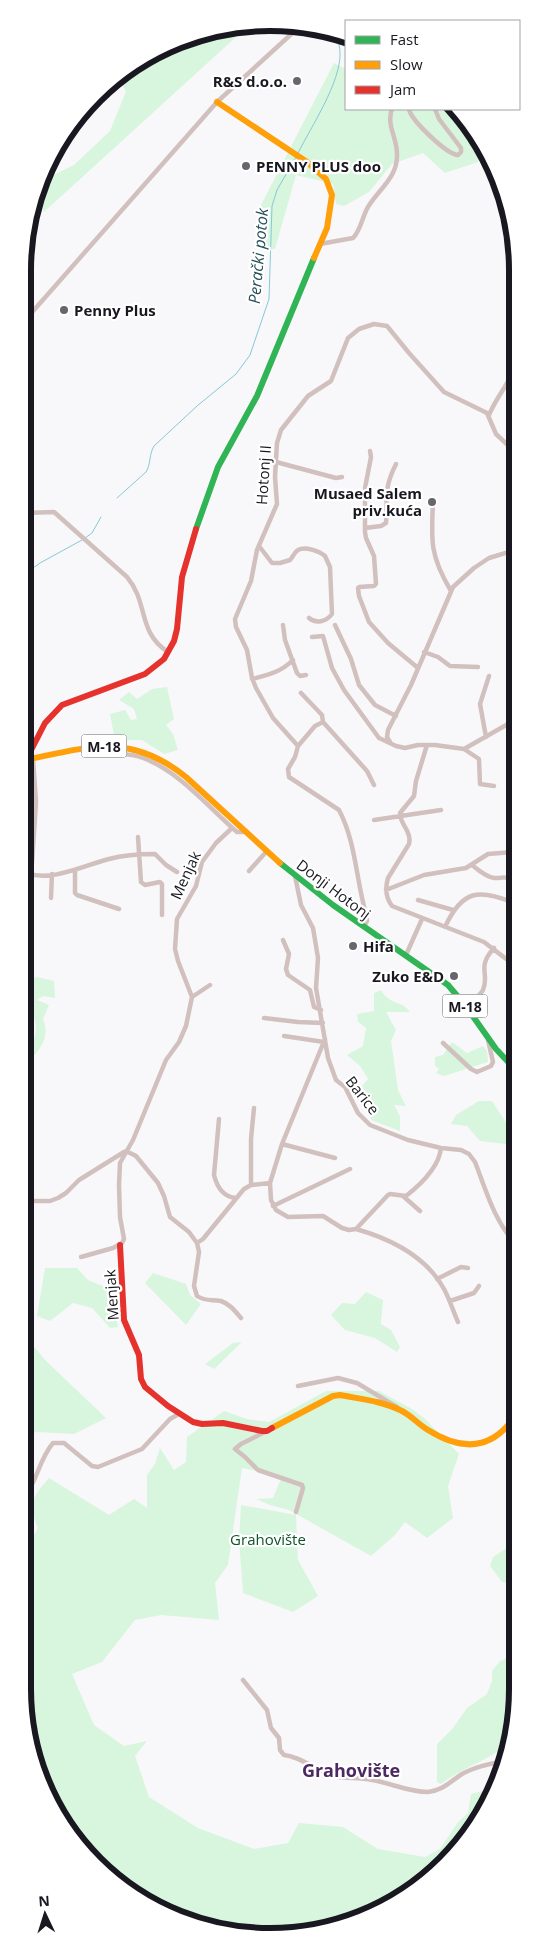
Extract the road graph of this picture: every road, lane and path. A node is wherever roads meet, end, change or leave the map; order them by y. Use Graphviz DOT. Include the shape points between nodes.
graph roads {
  1 [pos="292,32"];
  2 [pos="217,102"];
  3 [pos="392,110"];
  4 [pos="409,110"];
  5 [pos="435,110"];
  6 [pos="320,244"];
  7 [pos="31,313"];
  8 [pos="509,381"];
  9 [pos="489,415"];
  10 [pos="509,446"];
  11 [pos="370,451"];
  12 [pos="276,462"];
  13 [pos="396,464"];
  14 [pos="342,477"];
  15 [pos="433,502"];
  16 [pos="31,513"];
  17 [pos="365,528"];
  18 [pos="258,546"];
  19 [pos="509,552"];
  20 [pos="451,591"];
  21 [pos="309,618"];
  22 [pos="283,625"];
  23 [pos="335,625"];
  24 [pos="312,637"];
  25 [pos="168,652"];
  26 [pos="424,652"];
  27 [pos="292,660"];
  28 [pos="478,667"];
  29 [pos="418,668"];
  30 [pos="306,675"];
  31 [pos="488,676"];
  32 [pos="252,679"];
  33 [pos="301,692"];
  34 [pos="396,716"];
  35 [pos="323,722"];
  36 [pos="509,724"];
  37 [pos="486,737"];
  38 [pos="390,742"];
  39 [pos="298,746"];
  40 [pos="427,746"];
  41 [pos="95,747"];
  42 [pos="464,749"];
  43 [pos="31,752"];
  44 [pos="31,758"];
  45 [pos="31,775"];
  46 [pos="374,785"];
  47 [pos="494,786"];
  48 [pos="441,810"];
  49 [pos="400,816"];
  50 [pos="374,820"];
  51 [pos="232,828"];
  52 [pos="244,832"];
  53 [pos="138,836"];
  54 [pos="266,852"];
  55 [pos="509,852"];
  56 [pos="139,854"];
  57 [pos="31,864"];
  58 [pos="472,865"];
  59 [pos="74,870"];
  60 [pos="249,871"];
  61 [pos="177,872"];
  62 [pos="31,873"];
  63 [pos="52,874"];
  64 [pos="295,876"];
  65 [pos="509,879"];
  66 [pos="386,890"];
  67 [pos="51,898"];
  68 [pos="418,900"];
  69 [pos="509,901"];
  70 [pos="119,909"];
  71 [pos="453,910"];
  72 [pos="162,915"];
  73 [pos="422,919"];
  74 [pos="364,926"];
  75 [pos="445,927"];
  76 [pos="283,940"];
  77 [pos="494,948"];
  78 [pos="406,955"];
  79 [pos="509,961"];
  80 [pos="210,985"];
  81 [pos="192,997"];
  82 [pos="466,1008"];
  83 [pos="321,1010"];
  84 [pos="264,1018"];
  85 [pos="323,1023"];
  86 [pos="284,1036"];
  87 [pos="488,1039"];
  88 [pos="324,1040"];
  89 [pos="442,1043"];
  90 [pos="509,1062"];
  91 [pos="254,1108"];
  92 [pos="220,1120"];
  93 [pos="282,1144"];
  94 [pos="442,1148"];
  95 [pos="126,1151"];
  96 [pos="335,1158"];
  97 [pos="350,1169"];
  98 [pos="270,1183"];
  99 [pos="250,1186"];
  100 [pos="403,1196"];
  101 [pos="236,1198"];
  102 [pos="31,1200"];
  103 [pos="273,1206"];
  104 [pos="420,1212"];
  105 [pos="356,1229"];
  106 [pos="509,1236"];
  107 [pos="197,1243"];
  108 [pos="120,1245"];
  109 [pos="81,1257"];
  110 [pos="468,1268"];
  111 [pos="437,1279"];
  112 [pos="479,1286"];
  113 [pos="450,1302"];
  114 [pos="241,1318"];
  115 [pos="458,1322"];
  116 [pos="298,1386"];
  117 [pos="400,1409"];
  118 [pos="177,1415"];
  119 [pos="509,1426"];
  120 [pos="267,1431"];
  121 [pos="31,1485"];
  122 [pos="296,1512"];
  123 [pos="243,1680"];
  124 [pos="497,1763"];
  1 -- 2 [label="street"];
  2 -- 6 [label="street" via="289,149 326,180 332,195 327,228"];
  2 -- 7 [label="street"];
  3 -- 6 [label="street" via="389,121 397,154 393,173 369,205 353,238"];
  4 -- 5 [label="street" via="419,125 449,152 458,154 461,148"];
  6 -- 25 [label="street" via="257,396 215,474 187,557 177,629"];
  8 -- 9 [label="street"];
  9 -- 10 [label="street" via="496,434"];
  9 -- 12 [label="street, Hotonj II" via="444,392 392,329 374,324 359,329 348,338 331,381 308,396 281,430"];
  11 -- 17 [label="street" via="365,488"];
  12 -- 14 [label="street"];
  12 -- 18 [label="street, Hotonj II" via="277,504"];
  13 -- 17 [label="street" via="386,494 386,523"];
  15 -- 20 [label="street" via="433,550"];
  16 -- 25 [label="street" via="54,512 132,583 151,636"];
  17 -- 29 [label="street" via="374,556 376,580 374,586 358,588 364,611 384,639"];
  18 -- 21 [label="street" via="275,563 290,560 297,550 305,548 326,556 330,568 332,614 322,621"];
  18 -- 32 [label="street, Hotonj II" via="251,581 235,619 247,650"];
  19 -- 20 [label="street" via="483,561 458,581"];
  20 -- 26 [label="street"];
  22 -- 27 [label="street"];
  23 -- 34 [label="street" via="359,685 374,705"];
  24 -- 38 [label="street" via="323,636 338,682 379,738"];
  25 -- 43 [label="street" via="164,660 145,674 62,705 45,722"];
  26 -- 28 [label="street" via="450,666"];
  26 -- 29 [label="street"];
  27 -- 30 [label="street" via="300,676"];
  27 -- 32 [label="street" via="285,668"];
  29 -- 34 [label="street"];
  31 -- 37 [label="street" via="480,709"];
  32 -- 39 [label="street, Hotonj II" via="273,718"];
  33 -- 35 [label="street" via="322,715"];
  34 -- 38 [label="street" via="387,733"];
  35 -- 39 [label="street" via="315,726"];
  35 -- 46 [label="street" via="364,767"];
  36 -- 37 [label="street"];
  37 -- 42 [label="street"];
  38 -- 40 [label="street" via="405,748"];
  39 -- 74 [label="street" via="288,769 289,777 339,810 344,818 366,914"];
  40 -- 42 [label="street"];
  40 -- 49 [label="street" via="414,796"];
  41 -- 44 [label="street, M-18"];
  41 -- 51 [label="street" via="97,751 129,754 162,766"];
  41 -- 52 [label="street, Donji Hotonj / M-18" via="131,748 162,760 198,787"];
  42 -- 47 [label="street" via="479,759 480,784"];
  45 -- 57 [label="street" via="36,802"];
  48 -- 49 [label="street"];
  49 -- 50 [label="street"];
  49 -- 66 [label="street" via="409,833 409,844 388,878"];
  51 -- 52 [label="street"];
  51 -- 81 [label="street, Menjak" via="202,862 196,886 177,919 174,949"];
  52 -- 54 [label="street, Donji Hotonj / M-18"];
  53 -- 56 [label="street"];
  54 -- 60 [label="street"];
  54 -- 64 [label="street, Donji Hotonj / M-18"];
  55 -- 58 [label="street" via="488,854"];
  56 -- 59 [label="street"];
  56 -- 61 [label="street" via="155,854"];
  56 -- 72 [label="street" via="142,884 162,884"];
  58 -- 65 [label="street" via="493,878"];
  58 -- 66 [label="street" via="457,871 424,875"];
  59 -- 63 [label="street"];
  59 -- 70 [label="street" via="77,895"];
  62 -- 63 [label="street"];
  63 -- 67 [label="street"];
  64 -- 74 [label="street, Donji Hotonj / M-18"];
  64 -- 83 [label="street, Barice" via="301,905 313,928 318,958 316,988"];
  66 -- 73 [label="street" via="392,906"];
  68 -- 71 [label="street"];
  69 -- 71 [label="street" via="481,893 463,900"];
  71 -- 75 [label="street"];
  73 -- 75 [label="street"];
  73 -- 78 [label="street"];
  74 -- 78 [label="street, Donji Hotonj / M-18"];
  75 -- 77 [label="street"];
  76 -- 83 [label="street, Barice" via="289,954 288,975 310,990 314,1007"];
  77 -- 79 [label="street"];
  77 -- 82 [label="street" via="483,967 482,991"];
  78 -- 82 [label="street, Donji Hotonj / M-18" via="449,986"];
  80 -- 81 [label="street"];
  81 -- 95 [label="street, Menjak" via="179,1042 166,1060 134,1140"];
  82 -- 87 [label="street, Donji Hotonj / M-18"];
  83 -- 85 [label="street, Barice"];
  84 -- 85 [label="street"];
  85 -- 88 [label="street, Barice"];
  86 -- 88 [label="street"];
  87 -- 89 [label="street, Donji Hotonj" via="493,1062 477,1072"];
  87 -- 90 [label="street, Donji Hotonj / M-18"];
  88 -- 93 [label="street, Barice"];
  88 -- 94 [label="street, Barice" via="333,1076 345,1087 364,1121 408,1140"];
  91 -- 99 [label="street"];
  92 -- 101 [label="street" via="214,1175 224,1193 229,1198"];
  93 -- 96 [label="street"];
  93 -- 98 [label="street, Barice"];
  94 -- 100 [label="street" via="436,1163 419,1186"];
  94 -- 106 [label="street, Barice" via="469,1154 497,1219"];
  95 -- 102 [label="street, Menjak" via="79,1180 66,1194 50,1201"];
  95 -- 107 [label="street" via="136,1156 158,1183 170,1217"];
  95 -- 108 [label="street, Menjak" via="120,1164 120,1217 124,1239"];
  97 -- 103 [label="street"];
  98 -- 99 [label="street"];
  98 -- 103 [label="street, Barice"];
  99 -- 101 [label="street"];
  100 -- 104 [label="street"];
  100 -- 105 [label="street" via="390,1194"];
  101 -- 107 [label="street"];
  103 -- 105 [label="street" via="288,1217 323,1216 342,1228"];
  105 -- 111 [label="street" via="392,1242 421,1260"];
  107 -- 114 [label="street" via="199,1252 194,1286 197,1296 206,1301 222,1302"];
  108 -- 109 [label="street, Menjak"];
  108 -- 118 [label="street, Menjak" via="126,1332 139,1356 143,1383"];
  110 -- 111 [label="street" via="461,1267"];
  111 -- 113 [label="street"];
  112 -- 113 [label="street" via="474,1293"];
  113 -- 115 [label="street"];
  116 -- 117 [label="street" via="338,1378 357,1383"];
  117 -- 119 [label="street" via="427,1430 451,1441 475,1446 493,1440"];
  117 -- 120 [label="street" via="333,1396"];
  118 -- 120 [label="street" via="199,1424 225,1422"];
  118 -- 121 [label="street" via="142,1449 98,1467 92,1466 64,1442 53,1443 46,1451"];
  120 -- 122 [label="street" via="235,1449 258,1470 302,1485"];
  123 -- 124 [label="street" via="268,1710 271,1728 284,1755 334,1776 372,1780 414,1791 434,1791 464,1773"];
}
